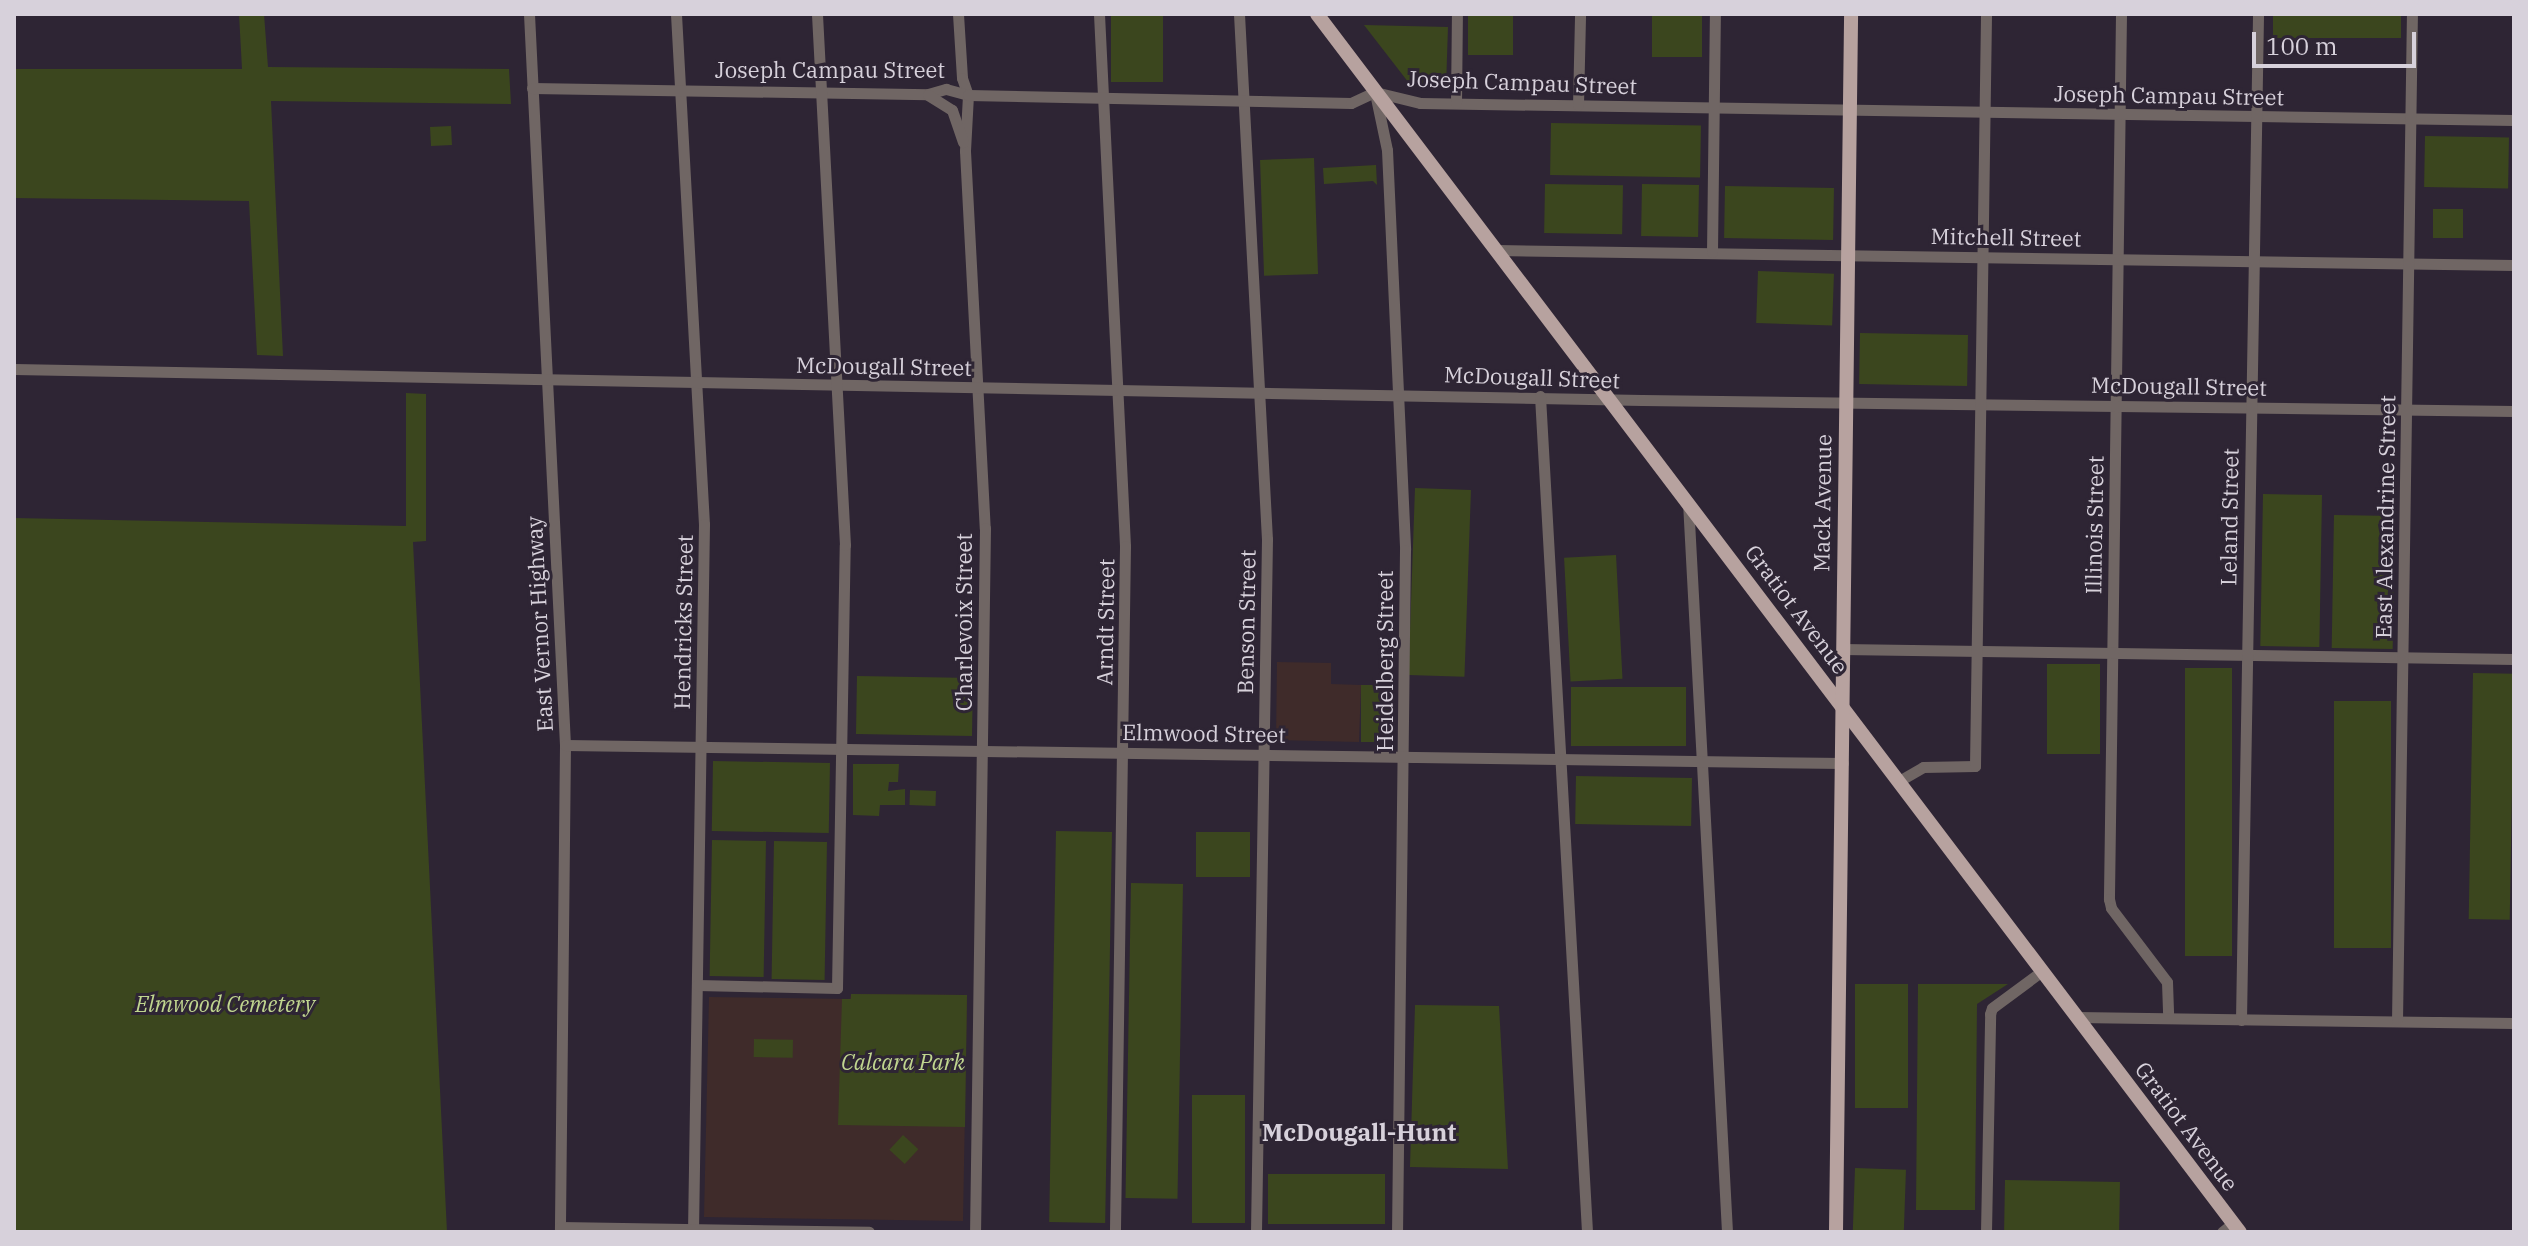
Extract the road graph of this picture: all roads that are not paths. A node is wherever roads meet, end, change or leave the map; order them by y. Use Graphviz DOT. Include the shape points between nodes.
graph roads {
  1 [pos="529,14"];
  2 [pos="676,14"];
  3 [pos="817,14"];
  4 [pos="958,14"];
  5 [pos="1099,14"];
  6 [pos="1239,14"];
  7 [pos="1317,14"];
  8 [pos="1457,14"];
  9 [pos="1580,14"];
  10 [pos="1715,14"];
  11 [pos="1851,14"];
  12 [pos="1986,14"];
  13 [pos="2121,14"];
  14 [pos="2258,14"];
  15 [pos="2412,14"];
  16 [pos="532,88"];
  17 [pos="680,91"];
  18 [pos="1375,92"];
  19 [pos="821,93"];
  20 [pos="928,94"];
  21 [pos="968,95"];
  22 [pos="1103,97"];
  23 [pos="1244,100"];
  24 [pos="1456,103"];
  25 [pos="1578,105"];
  26 [pos="1714,108"];
  27 [pos="1849,110"];
  28 [pos="1985,112"];
  29 [pos="2120,114"];
  30 [pos="2257,116"];
  31 [pos="2411,118"];
  32 [pos="2514,120"];
  33 [pos="965,151"];
  34 [pos="1497,250"];
  35 [pos="1712,252"];
  36 [pos="1847,255"];
  37 [pos="1983,257"];
  38 [pos="2118,259"];
  39 [pos="2254,260"];
  40 [pos="2408,263"];
  41 [pos="2514,265"];
  42 [pos="14,369"];
  43 [pos="548,379"];
  44 [pos="696,383"];
  45 [pos="837,385"];
  46 [pos="978,387"];
  47 [pos="1118,390"];
  48 [pos="1259,392"];
  49 [pos="1400,394"];
  50 [pos="1540,396"];
  51 [pos="1609,399"];
  52 [pos="1845,401"];
  53 [pos="1981,403"];
  54 [pos="2116,405"];
  55 [pos="2251,407"];
  56 [pos="2406,409"];
  57 [pos="2514,411"];
  58 [pos="1688,502"];
  59 [pos="1842,649"];
  60 [pos="1976,652"];
  61 [pos="2112,653"];
  62 [pos="2248,655"];
  63 [pos="2403,657"];
  64 [pos="2514,659"];
  65 [pos="1841,704"];
  66 [pos="565,745"];
  67 [pos="701,745"];
  68 [pos="842,747"];
  69 [pos="983,749"];
  70 [pos="1123,751"];
  71 [pos="1264,754"];
  72 [pos="1405,756"];
  73 [pos="1561,758"];
  74 [pos="1702,761"];
  75 [pos="1843,763"];
  76 [pos="1899,781"];
  77 [pos="2042,971"];
  78 [pos="697,985"];
  79 [pos="2077,1017"];
  80 [pos="2168,1018"];
  81 [pos="2241,1020"];
  82 [pos="2397,1021"];
  83 [pos="2514,1023"];
  84 [pos="2232,1229"];
  85 [pos="560,1230"];
  86 [pos="693,1230"];
  87 [pos="834,1232"];
  88 [pos="869,1232"];
  89 [pos="975,1232"];
  90 [pos="1115,1232"];
  91 [pos="1256,1232"];
  92 [pos="1397,1232"];
  93 [pos="1587,1232"];
  94 [pos="1727,1232"];
  95 [pos="1836,1232"];
  96 [pos="1986,1232"];
  1 -- 16 [label="street, East Vernor Highway"];
  2 -- 17 [label="street, Hendricks Street"];
  3 -- 19 [label="street"];
  4 -- 21 [label="street, Charlevoix Street"];
  5 -- 22 [label="street, Arndt Street"];
  6 -- 23 [label="street, Benson Street"];
  7 -- 18 [label="main road, Gratiot Avenue"];
  8 -- 24 [label="street"];
  9 -- 25 [label="street"];
  10 -- 26 [label="street"];
  11 -- 27 [label="main road, Mack Avenue"];
  12 -- 28 [label="street"];
  13 -- 29 [label="street, Illinois Street"];
  14 -- 30 [label="street, Leland Street"];
  15 -- 31 [label="street, East Alexandrine Street"];
  16 -- 17 [label="street, Joseph Campau Street"];
  16 -- 43 [label="street, East Vernor Highway"];
  17 -- 19 [label="street, Joseph Campau Street"];
  17 -- 44 [label="street, Hendricks Street"];
  18 -- 23 [label="street, Joseph Campau Street" via="1351,103"];
  18 -- 24 [label="street, Joseph Campau Street" via="1420,103"];
  18 -- 34 [label="main road, Gratiot Avenue"];
  18 -- 49 [label="street, Heidelberg Street" via="1387,150"];
  19 -- 20 [label="street, Joseph Campau Street"];
  19 -- 45 [label="street"];
  20 -- 21 [label="street, Joseph Campau Street" via="946,89"];
  20 -- 33 [label="street" via="952,110"];
  21 -- 22 [label="street, Joseph Campau Street"];
  21 -- 33 [label="street, Charlevoix Street"];
  22 -- 23 [label="street, Joseph Campau Street"];
  22 -- 47 [label="street, Arndt Street"];
  23 -- 48 [label="street, Benson Street"];
  24 -- 25 [label="street, Joseph Campau Street"];
  25 -- 26 [label="street, Joseph Campau Street"];
  26 -- 27 [label="street, Joseph Campau Street"];
  26 -- 35 [label="street"];
  27 -- 28 [label="street, Joseph Campau Street"];
  27 -- 36 [label="main road, Mack Avenue"];
  28 -- 29 [label="street, Joseph Campau Street"];
  28 -- 37 [label="street"];
  29 -- 30 [label="street, Joseph Campau Street"];
  29 -- 38 [label="street, Illinois Street"];
  30 -- 31 [label="street, Joseph Campau Street"];
  30 -- 39 [label="street, Leland Street"];
  31 -- 32 [label="street, Joseph Campau Street"];
  31 -- 40 [label="street, East Alexandrine Street"];
  33 -- 46 [label="street, Charlevoix Street"];
  34 -- 35 [label="street, Mitchell Street"];
  34 -- 51 [label="main road, Gratiot Avenue"];
  35 -- 36 [label="street, Mitchell Street"];
  36 -- 37 [label="street, Mitchell Street"];
  36 -- 52 [label="main road, Mack Avenue"];
  37 -- 38 [label="street, Mitchell Street"];
  37 -- 53 [label="street"];
  38 -- 39 [label="street, Mitchell Street"];
  38 -- 54 [label="street, Illinois Street"];
  39 -- 40 [label="street, Mitchell Street"];
  39 -- 55 [label="street, Leland Street"];
  40 -- 41 [label="street, Mitchell Street"];
  40 -- 56 [label="street, East Alexandrine Street"];
  42 -- 43 [label="street, McDougall Street"];
  43 -- 44 [label="street, McDougall Street"];
  43 -- 66 [label="street, East Vernor Highway"];
  44 -- 45 [label="street, McDougall Street"];
  44 -- 67 [label="street, Hendricks Street" via="704,524"];
  45 -- 46 [label="street, McDougall Street"];
  45 -- 68 [label="street" via="845,545"];
  46 -- 47 [label="street, McDougall Street"];
  46 -- 69 [label="street, Charlevoix Street" via="985,537"];
  47 -- 48 [label="street, McDougall Street"];
  47 -- 70 [label="street, Arndt Street" via="1125,546"];
  48 -- 49 [label="street, McDougall Street"];
  48 -- 71 [label="street, Benson Street" via="1267,539"];
  49 -- 50 [label="street, McDougall Street"];
  49 -- 72 [label="street, Heidelberg Street"];
  50 -- 51 [label="street, McDougall Street"];
  50 -- 73 [label="street"];
  51 -- 52 [label="street, McDougall Street"];
  51 -- 58 [label="main road, Gratiot Avenue"];
  52 -- 53 [label="street, McDougall Street"];
  52 -- 59 [label="main road, Mack Avenue"];
  53 -- 54 [label="street, McDougall Street"];
  53 -- 60 [label="street"];
  54 -- 55 [label="street, McDougall Street"];
  54 -- 61 [label="street, Illinois Street"];
  55 -- 56 [label="street, McDougall Street"];
  55 -- 62 [label="street, Leland Street"];
  56 -- 57 [label="street, McDougall Street"];
  56 -- 63 [label="street, East Alexandrine Street"];
  58 -- 65 [label="main road, Gratiot Avenue"];
  58 -- 74 [label="street"];
  59 -- 60 [label="street"];
  59 -- 65 [label="main road, Mack Avenue"];
  60 -- 61 [label="street"];
  60 -- 76 [label="street" via="1975,766 1923,767"];
  61 -- 62 [label="street"];
  61 -- 80 [label="street, Illinois Street" via="2110,904 2167,982"];
  62 -- 63 [label="street"];
  62 -- 81 [label="street, Leland Street"];
  63 -- 64 [label="street"];
  63 -- 82 [label="street, East Alexandrine Street"];
  65 -- 75 [label="main road, Mack Avenue"];
  65 -- 76 [label="main road, Gratiot Avenue"];
  66 -- 67 [label="street, Elmwood Street"];
  66 -- 85 [label="street, East Vernor Highway"];
  67 -- 68 [label="street, Elmwood Street"];
  67 -- 78 [label="street, Hendricks Street"];
  68 -- 69 [label="street, Elmwood Street"];
  68 -- 78 [label="street" via="837,988"];
  69 -- 70 [label="street, Elmwood Street"];
  69 -- 89 [label="street, Charlevoix Street"];
  70 -- 71 [label="street, Elmwood Street"];
  70 -- 90 [label="street, Arndt Street"];
  71 -- 72 [label="street, Elmwood Street"];
  71 -- 91 [label="street, Benson Street"];
  72 -- 73 [label="street, Elmwood Street"];
  72 -- 92 [label="street, Heidelberg Street"];
  73 -- 74 [label="street, Elmwood Street"];
  73 -- 93 [label="street"];
  74 -- 75 [label="street, Elmwood Street"];
  74 -- 94 [label="street"];
  75 -- 95 [label="main road, Mack Avenue"];
  76 -- 77 [label="main road, Gratiot Avenue"];
  77 -- 79 [label="main road, Gratiot Avenue"];
  77 -- 96 [label="street" via="1992,1008"];
  78 -- 86 [label="street, Hendricks Street"];
  79 -- 80 [label="street"];
  79 -- 84 [label="main road, Gratiot Avenue"];
  80 -- 81 [label="street"];
  81 -- 82 [label="street"];
  82 -- 83 [label="street"];
  85 -- 86 [label="street"];
  86 -- 87 [label="street"];
  87 -- 88 [label="street"];
}
